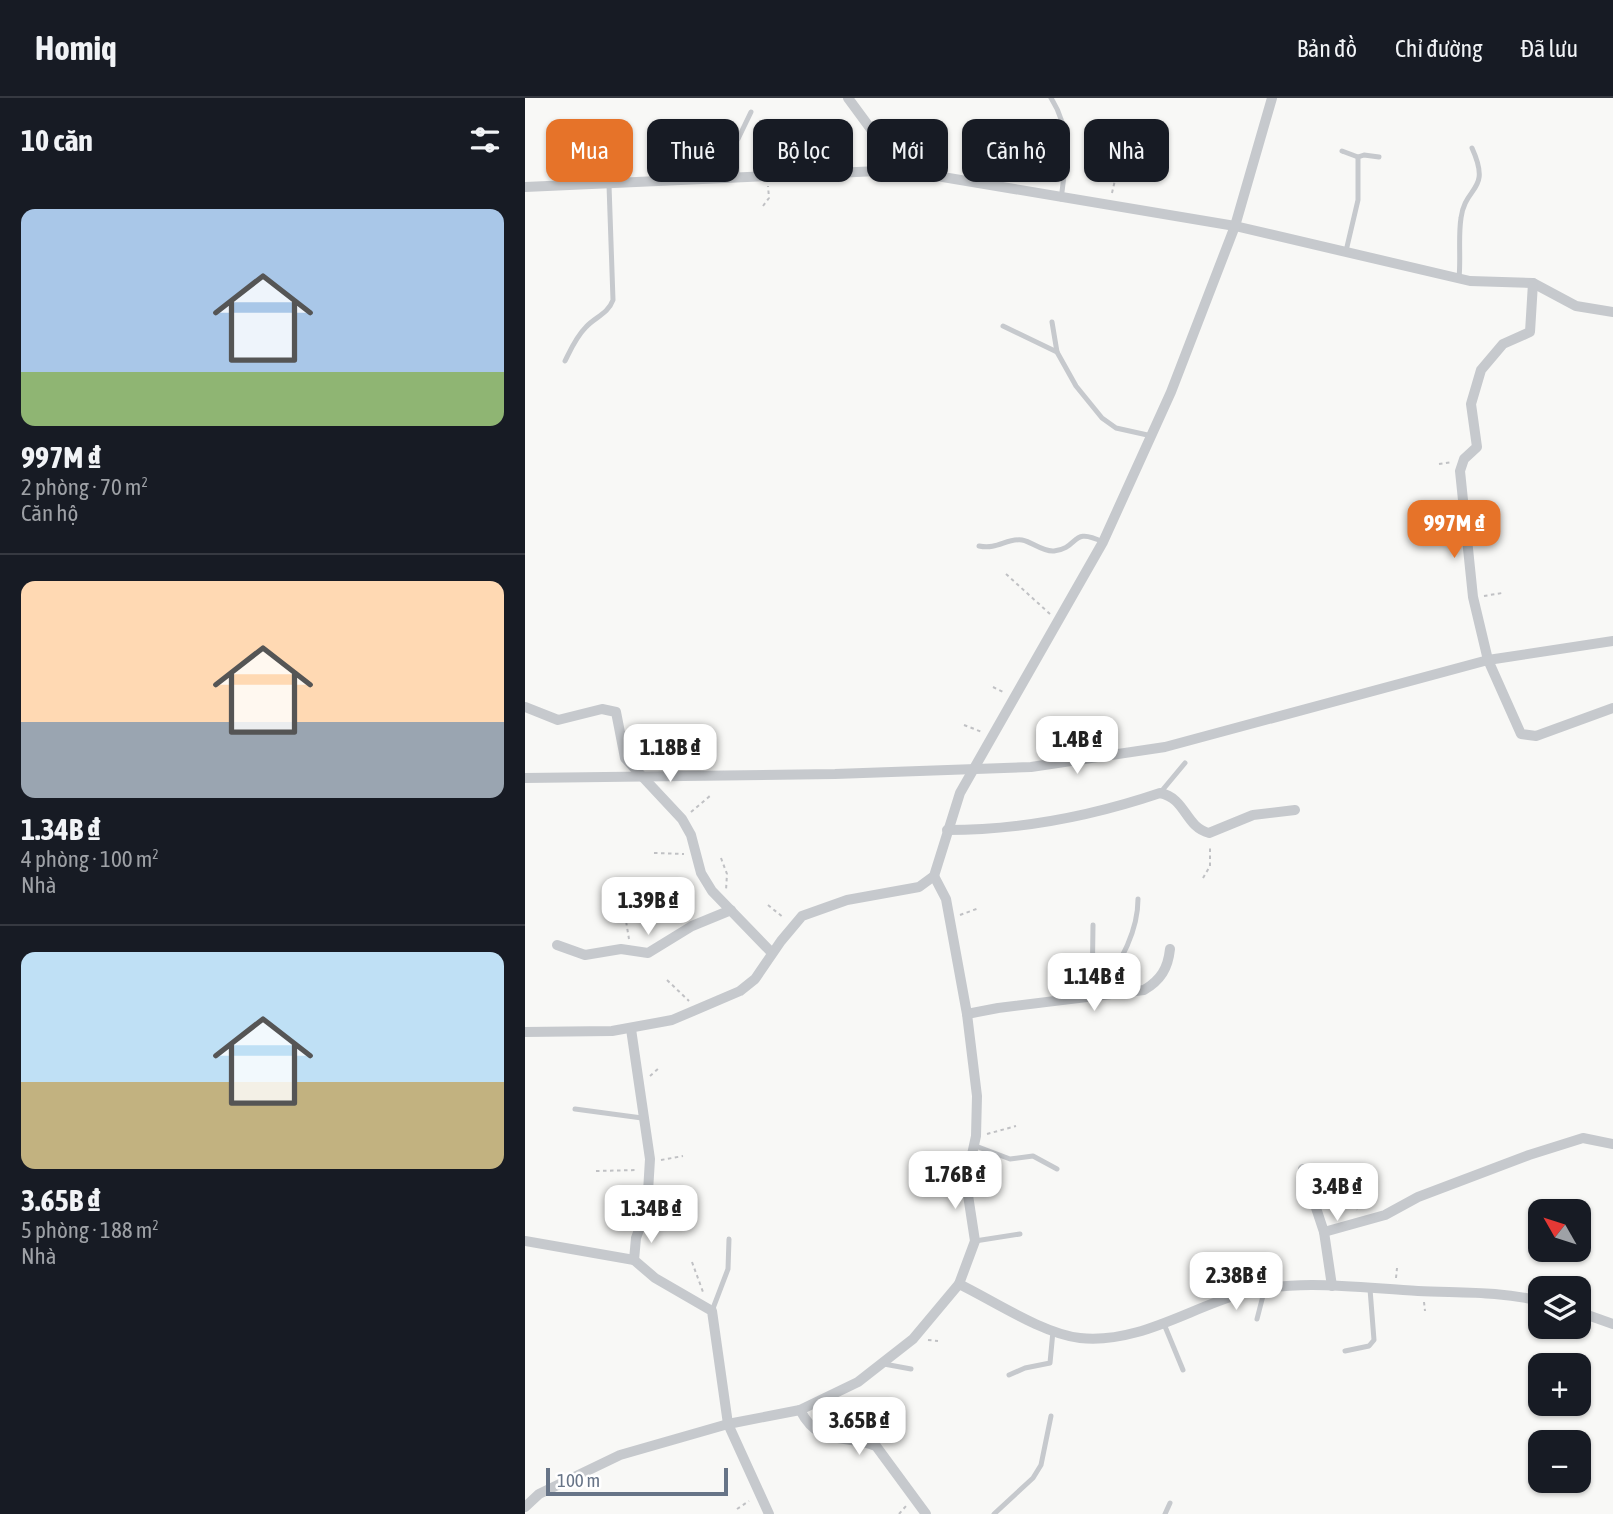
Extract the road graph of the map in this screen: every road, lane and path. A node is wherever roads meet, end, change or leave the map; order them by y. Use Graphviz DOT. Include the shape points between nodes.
graph roads {
  1 [pos="848,98"];
  2 [pos="1051,98"];
  3 [pos="1272,98"];
  4 [pos="751,112"];
  5 [pos="867,124"];
  6 [pos="739,137"];
  7 [pos="1472,148"];
  8 [pos="1342,151"];
  9 [pos="1358,157"];
  10 [pos="1379,157"];
  11 [pos="948,179"];
  12 [pos="657,182"];
  13 [pos="768,182"];
  14 [pos="1115,182"];
  15 [pos="609,185"];
  16 [pos="525,187"];
  17 [pos="1061,199"];
  18 [pos="1110,205"];
  19 [pos="763,206"];
  20 [pos="1235,226"];
  21 [pos="1346,251"];
  22 [pos="1459,278"];
  23 [pos="1532,283"];
  24 [pos="1613,312"];
  25 [pos="1052,322"];
  26 [pos="1003,326"];
  27 [pos="1057,352"];
  28 [pos="565,361"];
  29 [pos="1152,436"];
  30 [pos="1103,542"];
  31 [pos="979,546"];
  32 [pos="1006,574"];
  33 [pos="1502,593"];
  34 [pos="1473,597"];
  35 [pos="1060,620"];
  36 [pos="1613,641"];
  37 [pos="1488,660"];
  38 [pos="525,707"];
  39 [pos="1613,708"];
  40 [pos="964,725"];
  41 [pos="993,736"];
  42 [pos="1185,763"];
  43 [pos="972,771"];
  44 [pos="642,775"];
  45 [pos="525,778"];
  46 [pos="1160,793"];
  47 [pos="711,795"];
  48 [pos="1295,810"];
  49 [pos="682,819"];
  50 [pos="947,830"];
  51 [pos="1209,833"];
  52 [pos="696,852"];
  53 [pos="654,853"];
  54 [pos="721,858"];
  55 [pos="934,876"];
  56 [pos="1203,878"];
  57 [pos="1138,899"];
  58 [pos="722,901"];
  59 [pos="768,905"];
  60 [pos="979,908"];
  61 [pos="731,910"];
  62 [pos="625,915"];
  63 [pos="949,920"];
  64 [pos="793,925"];
  65 [pos="1093,925"];
  66 [pos="557,945"];
  67 [pos="1170,949"];
  68 [pos="631,950"];
  69 [pos="772,953"];
  70 [pos="667,980"];
  71 [pos="1095,997"];
  72 [pos="694,1012"];
  73 [pos="967,1014"];
  74 [pos="631,1029"];
  75 [pos="525,1032"];
  76 [pos="575,1109"];
  77 [pos="642,1118"];
  78 [pos="1016,1126"];
  79 [pos="975,1141"];
  80 [pos="1613,1144"];
  81 [pos="683,1156"];
  82 [pos="650,1164"];
  83 [pos="1057,1169"];
  84 [pos="1303,1169"];
  85 [pos="596,1171"];
  86 [pos="1354,1196"];
  87 [pos="647,1208"];
  88 [pos="685,1208"];
  89 [pos="1359,1225"];
  90 [pos="1324,1233"];
  91 [pos="1020,1234"];
  92 [pos="729,1239"];
  93 [pos="525,1241"];
  94 [pos="975,1241"];
  95 [pos="634,1260"];
  96 [pos="692,1262"];
  97 [pos="959,1284"];
  98 [pos="1332,1286"];
  99 [pos="1265,1288"];
  100 [pos="1370,1289"];
  101 [pos="1528,1299"];
  102 [pos="703,1303"];
  103 [pos="712,1311"];
  104 [pos="1591,1316"];
  105 [pos="1257,1319"];
  106 [pos="1164,1324"];
  107 [pos="1613,1324"];
  108 [pos="1053,1331"];
  109 [pos="1345,1351"];
  110 [pos="884,1364"];
  111 [pos="911,1368"];
  112 [pos="1183,1370"];
  113 [pos="1009,1375"];
  114 [pos="800,1410"];
  115 [pos="1051,1416"];
  116 [pos="729,1424"];
  117 [pos="758,1494"];
  118 [pos="1170,1503"];
  119 [pos="525,1507"];
  120 [pos="737,1509"];
  121 [pos="769,1514"];
  122 [pos="926,1514"];
  123 [pos="994,1514"];
  124 [pos="1165,1514"];
  1 -- 5 [label="street"];
  2 -- 17 [label="lane" via="1062,114 1068,150"];
  3 -- 20 [label="street"];
  4 -- 6 [label="lane"];
  7 -- 22 [label="lane" via="1480,182 1461,215"];
  8 -- 9 [label="lane"];
  9 -- 10 [label="lane"];
  9 -- 21 [label="lane" via="1358,200"];
  11 -- 17 [label="street"];
  12 -- 15 [label="street"];
  13 -- 19 [label="path" via="769,198"];
  14 -- 18 [label="path"];
  15 -- 16 [label="street"];
  15 -- 28 [label="lane" via="613,300 610,308 580,333"];
  17 -- 18 [label="street"];
  18 -- 20 [label="street"];
  20 -- 21 [label="street"];
  20 -- 29 [label="street"];
  21 -- 22 [label="street"];
  22 -- 23 [label="street"];
  23 -- 24 [label="street" via="1576,306"];
  23 -- 34 [label="street" via="1530,332 1503,344 1474,386 1471,404 1477,447 1464,459 1460,471"];
  25 -- 27 [label="lane"];
  26 -- 27 [label="lane"];
  27 -- 29 [label="lane" via="1102,418 1116,428"];
  29 -- 30 [label="street"];
  30 -- 31 [label="lane" via="1087,534 1058,550 1014,540 992,549"];
  30 -- 35 [label="street"];
  32 -- 35 [label="path" via="1035,604"];
  33 -- 34 [label="path"];
  34 -- 37 [label="street"];
  35 -- 41 [label="street"];
  36 -- 37 [label="street"];
  37 -- 39 [label="street" via="1517,727 1528,737"];
  37 -- 43 [label="street" via="1165,747"];
  38 -- 44 [label="street" via="558,720 602,709 616,712 625,758"];
  40 -- 41 [label="path"];
  41 -- 43 [label="street"];
  42 -- 46 [label="lane"];
  43 -- 44 [label="street"];
  43 -- 50 [label="street"];
  44 -- 45 [label="street"];
  44 -- 49 [label="street"];
  46 -- 50 [label="street" via="1112,809 1042,822"];
  46 -- 51 [label="street" via="1177,799 1194,826"];
  47 -- 49 [label="path"];
  48 -- 51 [label="street" via="1253,815"];
  49 -- 52 [label="street"];
  50 -- 55 [label="street"];
  51 -- 56 [label="path" via="1212,858"];
  52 -- 53 [label="path"];
  52 -- 58 [label="street" via="701,873"];
  54 -- 58 [label="path" via="727,887"];
  55 -- 63 [label="street" via="946,899"];
  55 -- 64 [label="street" via="919,887 818,908"];
  57 -- 71 [label="lane" via="1131,940"];
  58 -- 61 [label="street"];
  59 -- 64 [label="path"];
  60 -- 63 [label="path"];
  61 -- 68 [label="street" via="692,926 658,949"];
  61 -- 69 [label="street"];
  62 -- 68 [label="path"];
  63 -- 73 [label="street"];
  64 -- 69 [label="street"];
  65 -- 71 [label="lane"];
  66 -- 68 [label="street" via="585,955"];
  67 -- 71 [label="street" via="1156,983 1131,994"];
  69 -- 72 [label="street" via="740,991"];
  70 -- 72 [label="path" via="688,998"];
  71 -- 73 [label="street"];
  72 -- 74 [label="street"];
  73 -- 79 [label="street" via="977,1096"];
  74 -- 75 [label="street"];
  74 -- 77 [label="street"];
  76 -- 77 [label="lane"];
  77 -- 82 [label="street"];
  78 -- 79 [label="path"];
  79 -- 83 [label="lane" via="1010,1159 1033,1156"];
  79 -- 94 [label="street" via="966,1182"];
  80 -- 89 [label="street" via="1583,1138 1529,1155"];
  81 -- 82 [label="path"];
  82 -- 85 [label="path"];
  82 -- 87 [label="street"];
  84 -- 90 [label="street"];
  86 -- 89 [label="path"];
  87 -- 88 [label="path"];
  87 -- 95 [label="street"];
  89 -- 90 [label="street"];
  90 -- 98 [label="street"];
  91 -- 94 [label="lane"];
  92 -- 103 [label="lane" via="728,1269"];
  93 -- 95 [label="street"];
  94 -- 97 [label="street"];
  95 -- 102 [label="street" via="655,1278"];
  96 -- 102 [label="path" via="703,1286"];
  97 -- 108 [label="street"];
  97 -- 110 [label="street" via="920,1331"];
  98 -- 99 [label="street"];
  98 -- 100 [label="street"];
  99 -- 105 [label="lane"];
  99 -- 106 [label="street"];
  100 -- 101 [label="street" via="1485,1292"];
  100 -- 109 [label="lane" via="1374,1340 1369,1346"];
  102 -- 103 [label="street"];
  103 -- 116 [label="street"];
  104 -- 107 [label="street"];
  106 -- 108 [label="street" via="1116,1338 1072,1337"];
  106 -- 112 [label="lane"];
  108 -- 113 [label="lane" via="1050,1363"];
  110 -- 111 [label="lane"];
  110 -- 114 [label="street"];
  114 -- 116 [label="street"];
  114 -- 122 [label="street" via="822,1435 876,1446"];
  115 -- 123 [label="lane" via="1041,1465"];
  116 -- 117 [label="street"];
  116 -- 119 [label="street" via="608,1460 540,1494"];
  117 -- 120 [label="path"];
  117 -- 121 [label="street"];
  118 -- 124 [label="lane"];
}
